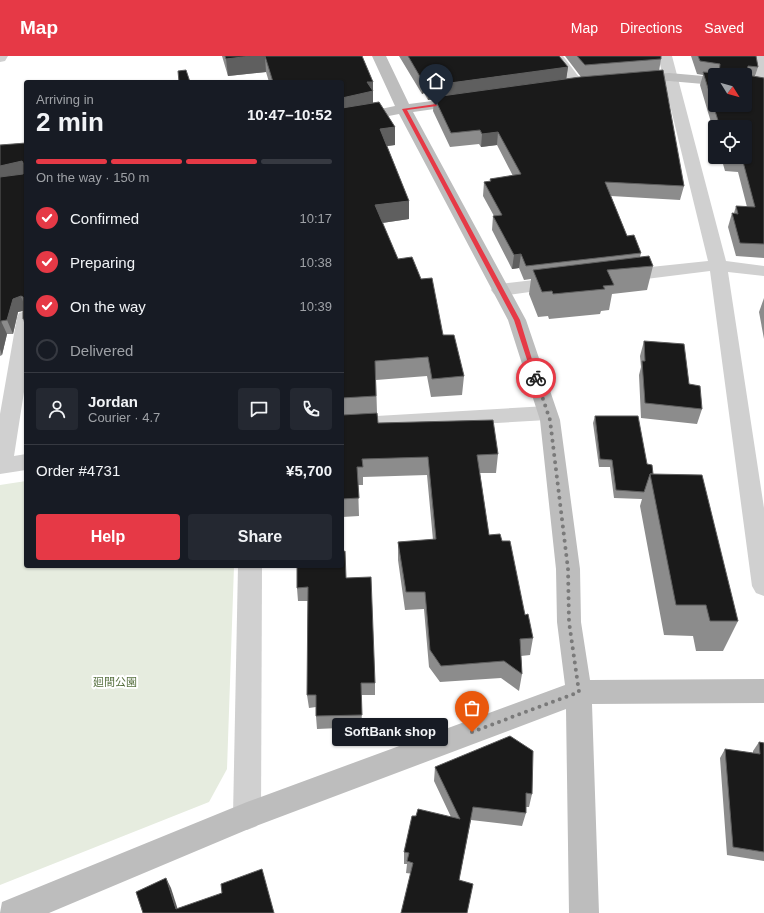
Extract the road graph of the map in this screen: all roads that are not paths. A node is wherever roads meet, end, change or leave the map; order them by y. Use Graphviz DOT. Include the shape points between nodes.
graph roads {
  1 [pos="379,56"];
  2 [pos="556,56"];
  3 [pos="665,56"];
  4 [pos="759,56"];
  5 [pos="669,77"];
  6 [pos="708,80"];
  7 [pos="623,81"];
  8 [pos="593,84"];
  9 [pos="578,85"];
  10 [pos="760,85"];
  11 [pos="562,88"];
  12 [pos="475,99"];
  13 [pos="404,109"];
  14 [pos="344,121"];
  15 [pos="718,265"];
  16 [pos="764,271"];
  17 [pos="609,277"];
  18 [pos="578,281"];
  19 [pos="500,290"];
  20 [pos="24,329"];
  21 [pos="547,413"];
  22 [pos="344,425"];
  23 [pos="24,462"];
  24 [pos="1,466"];
  25 [pos="250,568"];
  26 [pos="764,586"];
  27 [pos="764,691"];
  28 [pos="579,692"];
  29 [pos="247,816"];
  30 [pos="13,913"];
  31 [pos="584,913"];
  1 -- 13 [label="street"];
  2 -- 9 [label="street"];
  3 -- 5 [label="street"];
  4 -- 10 [label="street"];
  5 -- 6 [label="street"];
  5 -- 7 [label="street"];
  5 -- 15 [label="street"];
  8 -- 9 [label="street"];
  9 -- 11 [label="street"];
  12 -- 13 [label="street"];
  13 -- 14 [label="street"];
  13 -- 19 [label="street"];
  15 -- 16 [label="street"];
  15 -- 17 [label="street"];
  15 -- 26 [label="street"];
  18 -- 19 [label="street"];
  19 -- 21 [label="street" via="517,320"];
  20 -- 24 [label="street"];
  21 -- 22 [label="street"];
  21 -- 28 [label="street" via="568,569 569,622"];
  23 -- 24 [label="street"];
  25 -- 29 [label="street"];
  27 -- 28 [label="street"];
  28 -- 29 [label="street"];
  28 -- 31 [label="street"];
  29 -- 30 [label="street"];
}
